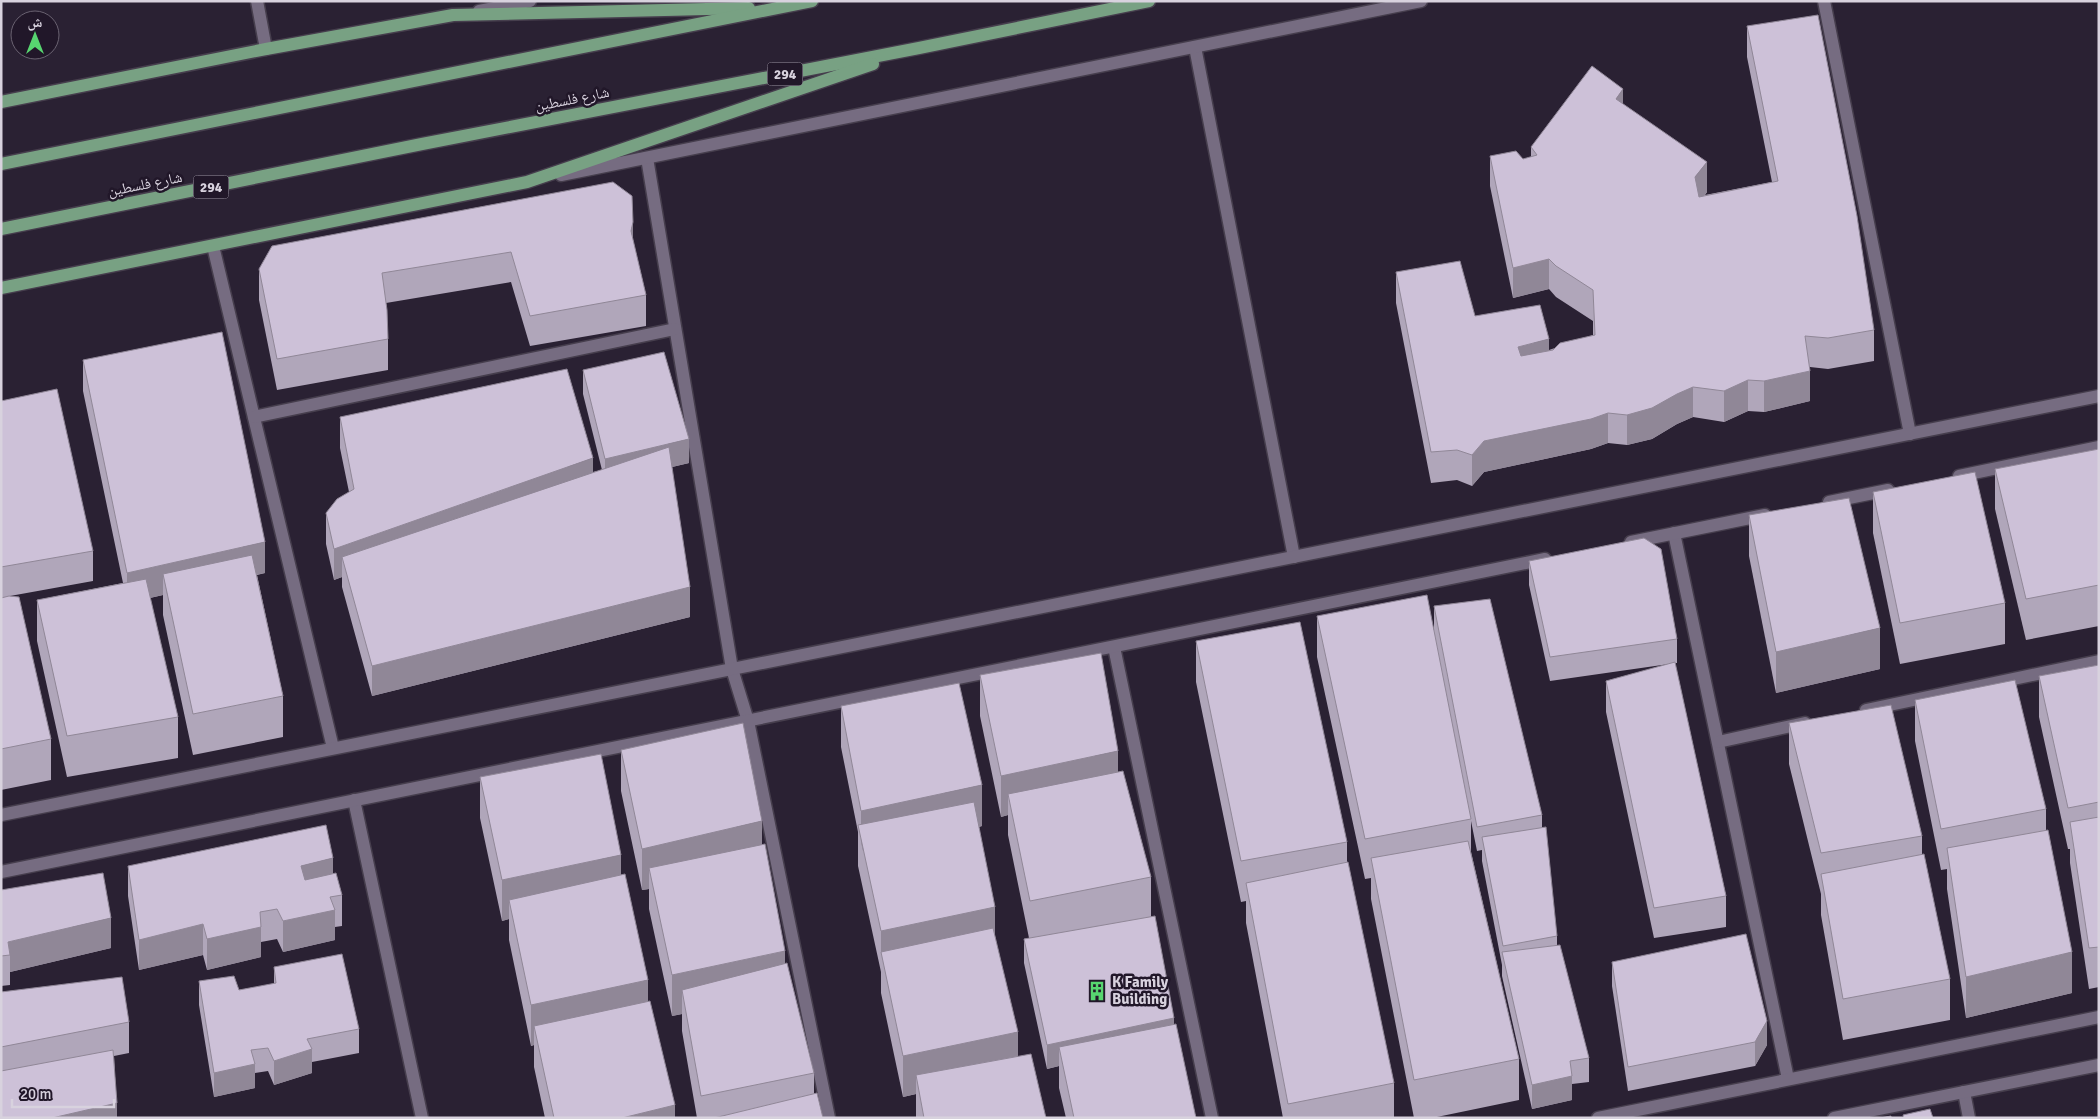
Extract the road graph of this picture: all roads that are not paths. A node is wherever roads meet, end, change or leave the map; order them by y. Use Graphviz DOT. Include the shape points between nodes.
graph roads {
  1 [pos="257,1"];
  2 [pos="530,1"];
  3 [pos="812,1"];
  4 [pos="1149,1"];
  5 [pos="1421,1"];
  6 [pos="1824,1"];
  7 [pos="784,7"];
  8 [pos="453,15"];
  9 [pos="1195,47"];
  10 [pos="919,48"];
  11 [pos="266,49"];
  12 [pos="1,102"];
  13 [pos="647,158"];
  14 [pos="1,164"];
  15 [pos="527,182"];
  16 [pos="1,229"];
  17 [pos="213,246"];
  18 [pos="1,288"];
  19 [pos="675,329"];
  20 [pos="2099,396"];
  21 [pos="254,417"];
  22 [pos="1910,434"];
  23 [pos="2099,447"];
  24 [pos="1944,478"];
  25 [pos="1896,488"];
  26 [pos="1819,504"];
  27 [pos="1780,512"];
  28 [pos="1674,533"];
  29 [pos="1616,545"];
  30 [pos="1294,557"];
  31 [pos="1558,557"];
  32 [pos="1114,647"];
  33 [pos="2099,661"];
  34 [pos="732,669"];
  35 [pos="1854,713"];
  36 [pos="748,721"];
  37 [pos="1816,721"];
  38 [pos="1718,742"];
  39 [pos="333,748"];
  40 [pos="354,800"];
  41 [pos="1,815"];
  42 [pos="1,872"];
  43 [pos="2099,1017"];
  44 [pos="2099,1065"];
  45 [pos="1788,1079"];
  46 [pos="1964,1092"];
  47 [pos="422,1118"];
  48 [pos="829,1118"];
  49 [pos="1212,1118"];
  50 [pos="1598,1118"];
  51 [pos="1834,1118"];
  52 [pos="1969,1118"];
  1 -- 11 [label="street"];
  2 -- 8 [label="street"];
  3 -- 7 [label="main road"];
  4 -- 10 [label="main road, شارع فلسطين / 294"];
  5 -- 9 [label="street"];
  6 -- 22 [label="street"];
  7 -- 8 [label="main road"];
  7 -- 14 [label="main road"];
  8 -- 11 [label="main road"];
  9 -- 13 [label="street"];
  9 -- 30 [label="street"];
  10 -- 15 [label="main road"];
  10 -- 16 [label="main road, شارع فلسطين / 294"];
  11 -- 12 [label="main road"];
  13 -- 15 [label="street"];
  13 -- 19 [label="street"];
  15 -- 17 [label="main road"];
  17 -- 18 [label="main road"];
  17 -- 21 [label="street"];
  19 -- 21 [label="street"];
  19 -- 34 [label="street"];
  20 -- 22 [label="street"];
  21 -- 39 [label="street"];
  22 -- 30 [label="street"];
  23 -- 24 [label="street"];
  25 -- 26 [label="street"];
  27 -- 28 [label="street"];
  28 -- 29 [label="street"];
  28 -- 38 [label="street"];
  30 -- 34 [label="street"];
  31 -- 32 [label="street"];
  32 -- 36 [label="street"];
  32 -- 49 [label="street"];
  33 -- 35 [label="street"];
  34 -- 36 [label="street"];
  34 -- 39 [label="street"];
  36 -- 40 [label="street"];
  36 -- 48 [label="street"];
  37 -- 38 [label="street"];
  38 -- 45 [label="street"];
  39 -- 41 [label="street"];
  40 -- 42 [label="street"];
  40 -- 47 [label="street"];
  43 -- 45 [label="street"];
  44 -- 46 [label="street"];
  45 -- 50 [label="street"];
  46 -- 51 [label="street"];
  46 -- 52 [label="street"];
}
